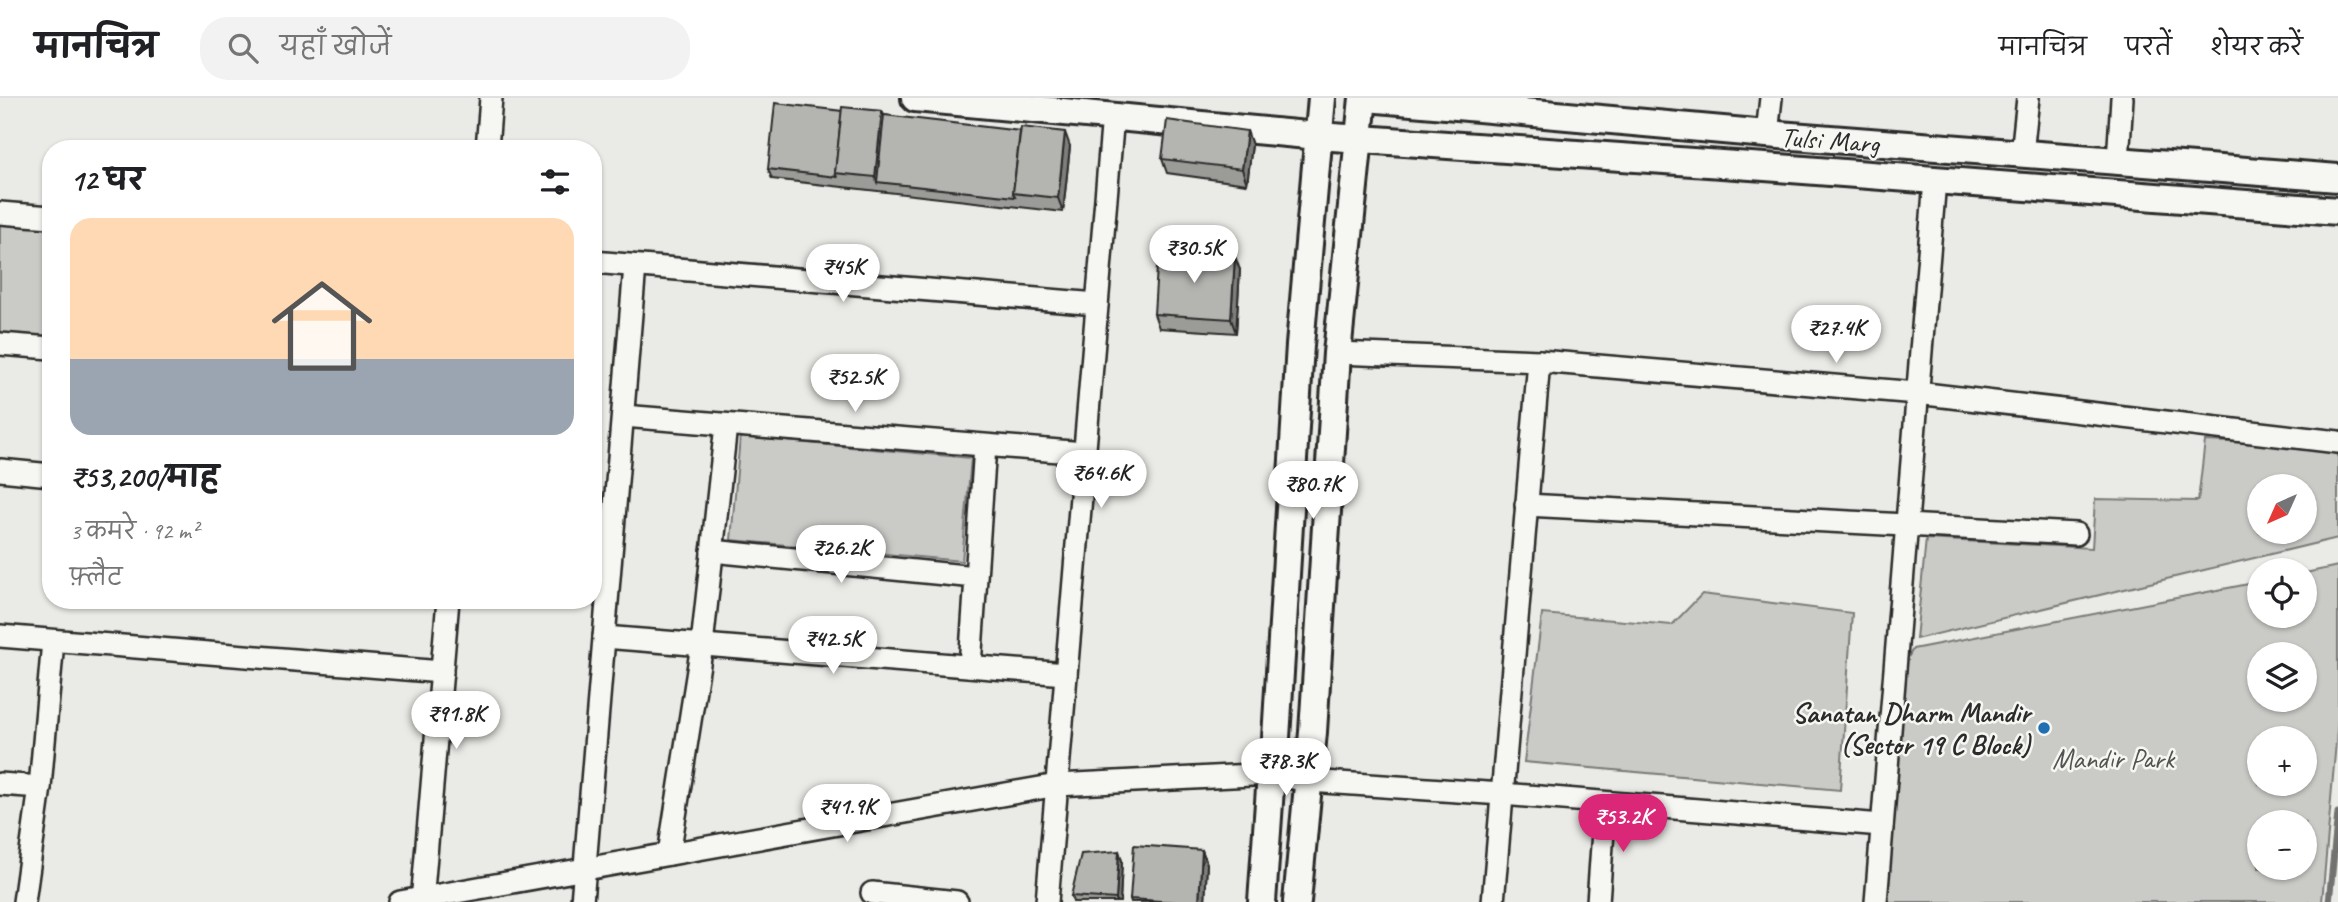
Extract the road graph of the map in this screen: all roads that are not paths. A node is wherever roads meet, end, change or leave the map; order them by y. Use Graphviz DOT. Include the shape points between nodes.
graph roads {
  1 [pos="491,98"];
  2 [pos="915,98"];
  3 [pos="1322,98"];
  4 [pos="1365,98"];
  5 [pos="1771,98"];
  6 [pos="2028,98"];
  7 [pos="2122,98"];
  8 [pos="1113,115"];
  9 [pos="1767,134"];
  10 [pos="1318,136"];
  11 [pos="1360,139"];
  12 [pos="487,140"];
  13 [pos="2022,153"];
  14 [pos="2118,161"];
  15 [pos="2338,178"];
  16 [pos="1935,180"];
  17 [pos="2338,211"];
  18 [pos="0,213"];
  19 [pos="42,216"];
  20 [pos="602,263"];
  21 [pos="635,266"];
  22 [pos="1097,304"];
  23 [pos="0,344"];
  24 [pos="42,347"];
  25 [pos="1337,353"];
  26 [pos="1539,361"];
  27 [pos="1917,393"];
  28 [pos="622,416"];
  29 [pos="726,425"];
  30 [pos="2338,442"];
  31 [pos="985,446"];
  32 [pos="1084,453"];
  33 [pos="0,470"];
  34 [pos="42,474"];
  35 [pos="1527,505"];
  36 [pos="1906,525"];
  37 [pos="2076,534"];
  38 [pos="712,551"];
  39 [pos="975,577"];
  40 [pos="447,609"];
  41 [pos="0,636"];
  42 [pos="604,637"];
  43 [pos="53,641"];
  44 [pos="702,645"];
  45 [pos="970,666"];
  46 [pos="442,672"];
  47 [pos="1066,674"];
  48 [pos="1270,774"];
  49 [pos="1309,781"];
  50 [pos="0,784"];
  51 [pos="1056,785"];
  52 [pos="40,787"];
  53 [pos="1502,794"];
  54 [pos="1605,803"];
  55 [pos="1882,825"];
  56 [pos="669,854"];
  57 [pos="584,869"];
  58 [pos="872,893"];
  59 [pos="422,900"];
  60 [pos="24,902"];
  61 [pos="400,902"];
  62 [pos="582,902"];
  63 [pos="957,902"];
  64 [pos="1046,902"];
  65 [pos="1262,902"];
  66 [pos="1297,902"];
  67 [pos="1493,902"];
  68 [pos="1598,902"];
  69 [pos="1876,902"];
  1 -- 12 [label="street"];
  2 -- 8 [label="street, Tulsi Marg"];
  3 -- 10 [label="street"];
  4 -- 9 [label="street, Tulsi Marg"];
  4 -- 11 [label="street"];
  5 -- 9 [label="street"];
  6 -- 13 [label="street"];
  7 -- 14 [label="street"];
  8 -- 10 [label="street, Tulsi Marg"];
  8 -- 22 [label="street"];
  9 -- 13 [label="street, Tulsi Marg"];
  10 -- 11 [label="street, Tulsi Marg"];
  10 -- 48 [label="street"];
  11 -- 16 [label="street, Tulsi Marg"];
  11 -- 25 [label="street"];
  13 -- 14 [label="street, Tulsi Marg"];
  14 -- 15 [label="street, Tulsi Marg"];
  16 -- 17 [label="street, Tulsi Marg"];
  16 -- 27 [label="street"];
  18 -- 19 [label="street"];
  20 -- 21 [label="street"];
  21 -- 22 [label="street"];
  21 -- 28 [label="street"];
  22 -- 32 [label="street"];
  23 -- 24 [label="street"];
  25 -- 26 [label="street"];
  25 -- 49 [label="street"];
  26 -- 27 [label="street"];
  26 -- 35 [label="street"];
  27 -- 30 [label="street"];
  27 -- 36 [label="street"];
  28 -- 29 [label="street"];
  28 -- 42 [label="street"];
  29 -- 31 [label="street"];
  29 -- 38 [label="street"];
  31 -- 32 [label="street"];
  31 -- 39 [label="street"];
  32 -- 47 [label="street"];
  33 -- 34 [label="street"];
  35 -- 36 [label="street"];
  35 -- 53 [label="street"];
  36 -- 37 [label="street"];
  36 -- 55 [label="street"];
  38 -- 39 [label="street"];
  38 -- 44 [label="street"];
  39 -- 45 [label="street"];
  40 -- 46 [label="street"];
  41 -- 43 [label="street"];
  42 -- 44 [label="street"];
  42 -- 57 [label="street"];
  43 -- 46 [label="street"];
  43 -- 52 [label="street"];
  44 -- 45 [label="street"];
  44 -- 56 [label="street"];
  45 -- 47 [label="street"];
  46 -- 59 [label="street"];
  47 -- 51 [label="street"];
  48 -- 49 [label="street"];
  48 -- 51 [label="street"];
  48 -- 65 [label="street"];
  49 -- 53 [label="street"];
  49 -- 66 [label="street"];
  50 -- 52 [label="street"];
  51 -- 56 [label="street"];
  51 -- 64 [label="street"];
  52 -- 60 [label="street"];
  53 -- 54 [label="street"];
  53 -- 67 [label="street"];
  54 -- 55 [label="street"];
  54 -- 68 [label="street"];
  55 -- 69 [label="street"];
  56 -- 57 [label="street"];
  57 -- 59 [label="street"];
  57 -- 62 [label="street"];
  58 -- 63 [label="street"];
  59 -- 61 [label="street"];
}
